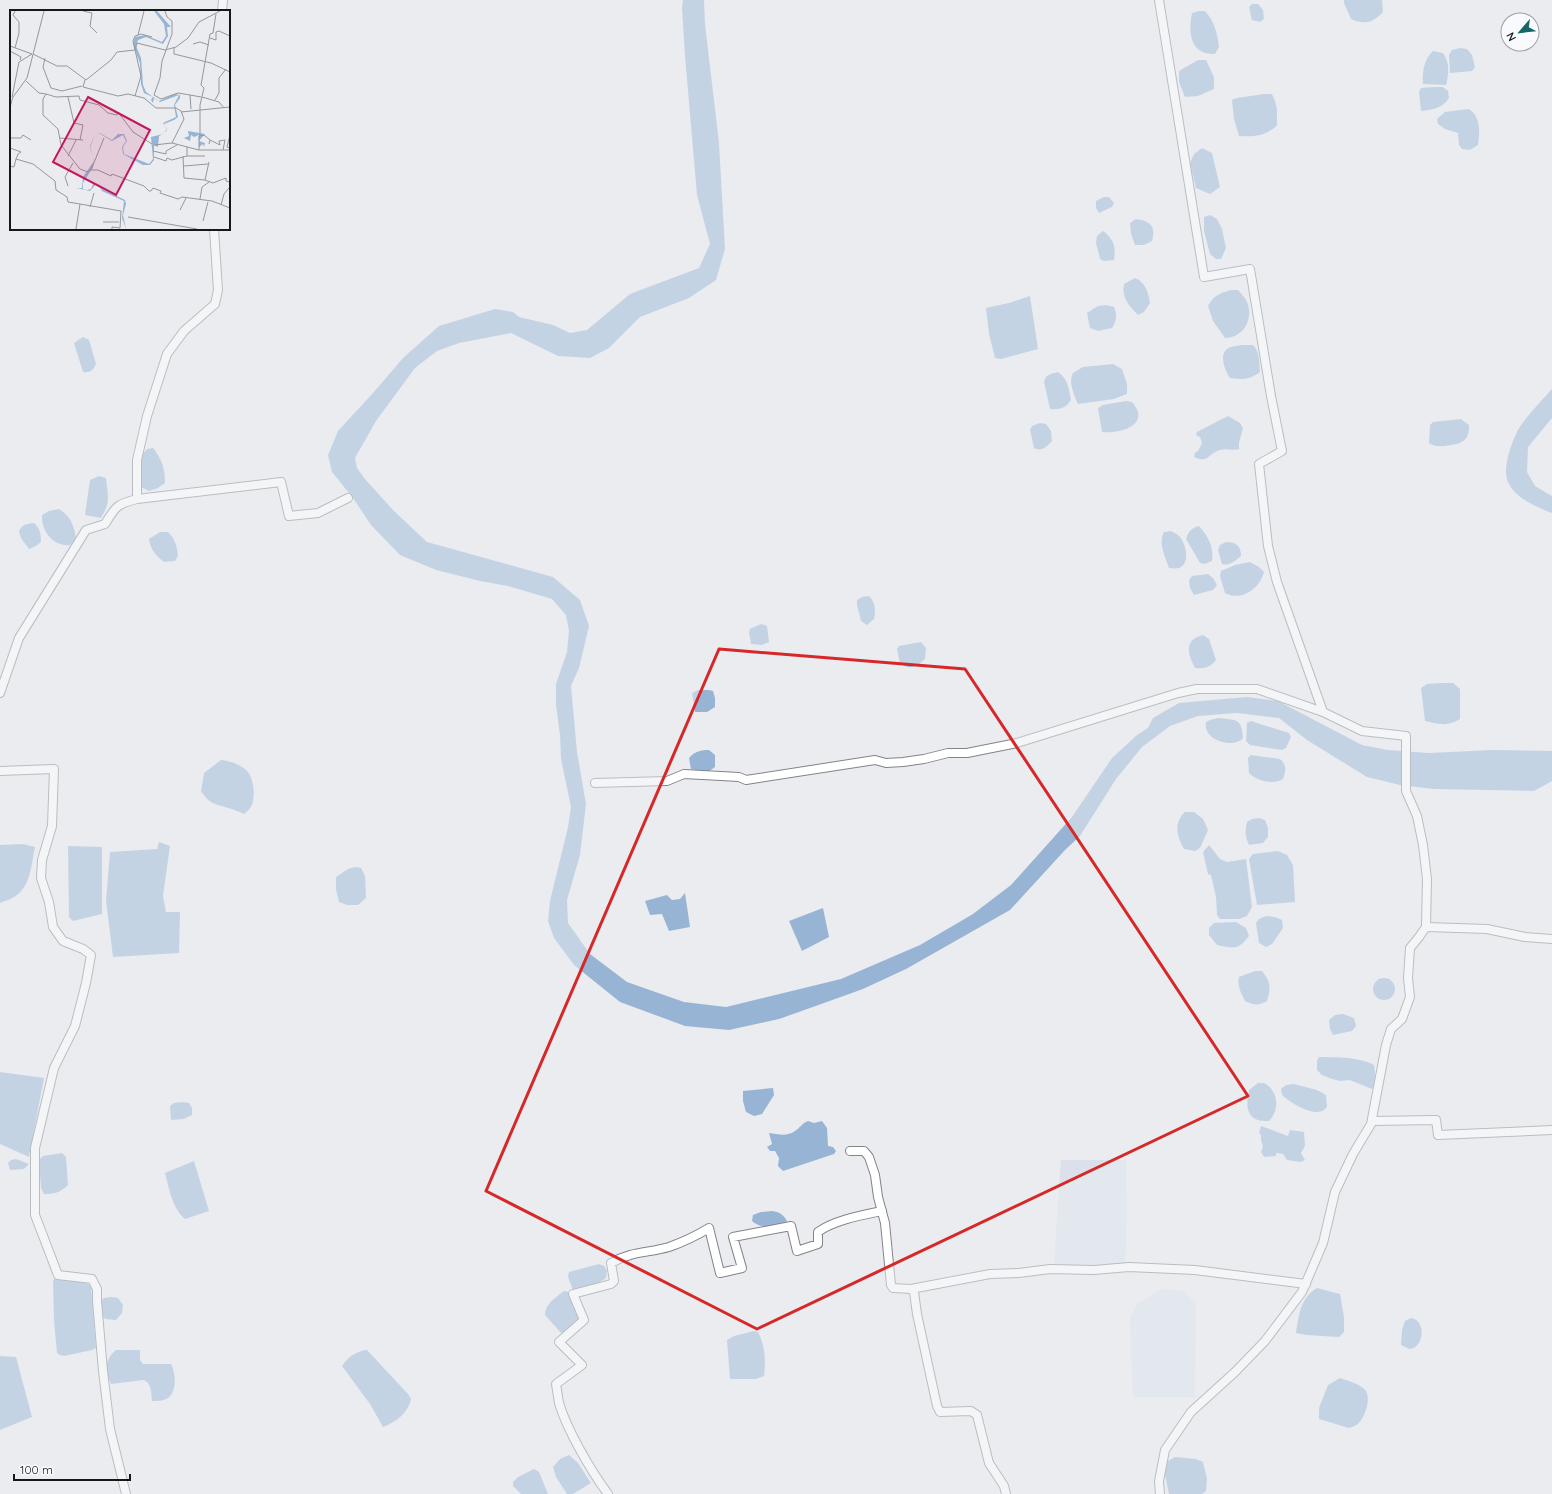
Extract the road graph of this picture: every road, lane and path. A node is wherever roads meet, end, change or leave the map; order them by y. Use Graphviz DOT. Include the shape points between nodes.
graph roads {
  1 [pos="223,0"];
  2 [pos="1159,0"];
  3 [pos="222,10"];
  4 [pos="214,230"];
  5 [pos="348,498"];
  6 [pos="137,499"];
  7 [pos="0,693"];
  8 [pos="1323,712"];
  9 [pos="0,771"];
  10 [pos="595,783"];
  11 [pos="1426,926"];
  12 [pos="1552,939"];
  13 [pos="1372,1121"];
  14 [pos="1552,1130"];
  15 [pos="850,1151"];
  16 [pos="882,1211"];
  17 [pos="1306,1284"];
  18 [pos="911,1289"];
  19 [pos="126,1494"];
  20 [pos="608,1494"];
  21 [pos="1006,1494"];
  22 [pos="1160,1494"];
  1 -- 3 [label="street"];
  2 -- 8 [label="street" via="1204,277 1250,269 1282,451 1259,464 1268,546 1277,582"];
  4 -- 6 [label="street" via="218,290 215,304 184,331 167,354 147,416 137,460"];
  5 -- 6 [label="street" via="318,513 289,516 281,482"];
  6 -- 7 [label="street" via="120,504 112,511 105,524 86,530 19,638"];
  8 -- 10 [label="street" via="1257,689 1197,689 1017,743 967,753 948,753 924,760 886,763 876,760 746,780 739,777 684,774 667,781"];
  8 -- 11 [label="street" via="1362,731 1406,736 1406,791 1417,816 1427,879"];
  9 -- 19 [label="street" via="54,769 52,826 42,860 41,878 49,902 53,927 63,941 91,955 75,1026 54,1068 35,1148 35,1215 58,1275 92,1279 97,1289 110,1429"];
  11 -- 12 [label="street" via="1487,929 1525,937"];
  11 -- 13 [label="street" via="1410,948 1410,997 1402,1019 1391,1029 1386,1045"];
  13 -- 14 [label="street" via="1436,1120 1438,1135"];
  13 -- 17 [label="street" via="1335,1192 1323,1243"];
  15 -- 16 [label="street" via="864,1151 869,1157"];
  16 -- 18 [label="street" via="891,1285 893,1288"];
  16 -- 20 [label="street" via="823,1228 818,1232 818,1244 797,1251 791,1226 733,1237 742,1268 720,1273 709,1228 668,1247 643,1251 616,1260 612,1263 614,1280 611,1284 573,1294 584,1320 559,1342 582,1365 556,1384 559,1403 593,1472"];
  17 -- 18 [label="street" via="1194,1270 1129,1267 990,1274"];
  17 -- 22 [label="street" via="1264,1341 1235,1372 1191,1412 1165,1450 1159,1481"];
  18 -- 21 [label="street" via="914,1292 937,1406 940,1412 971,1411 977,1415 989,1463 1004,1486"];
}
